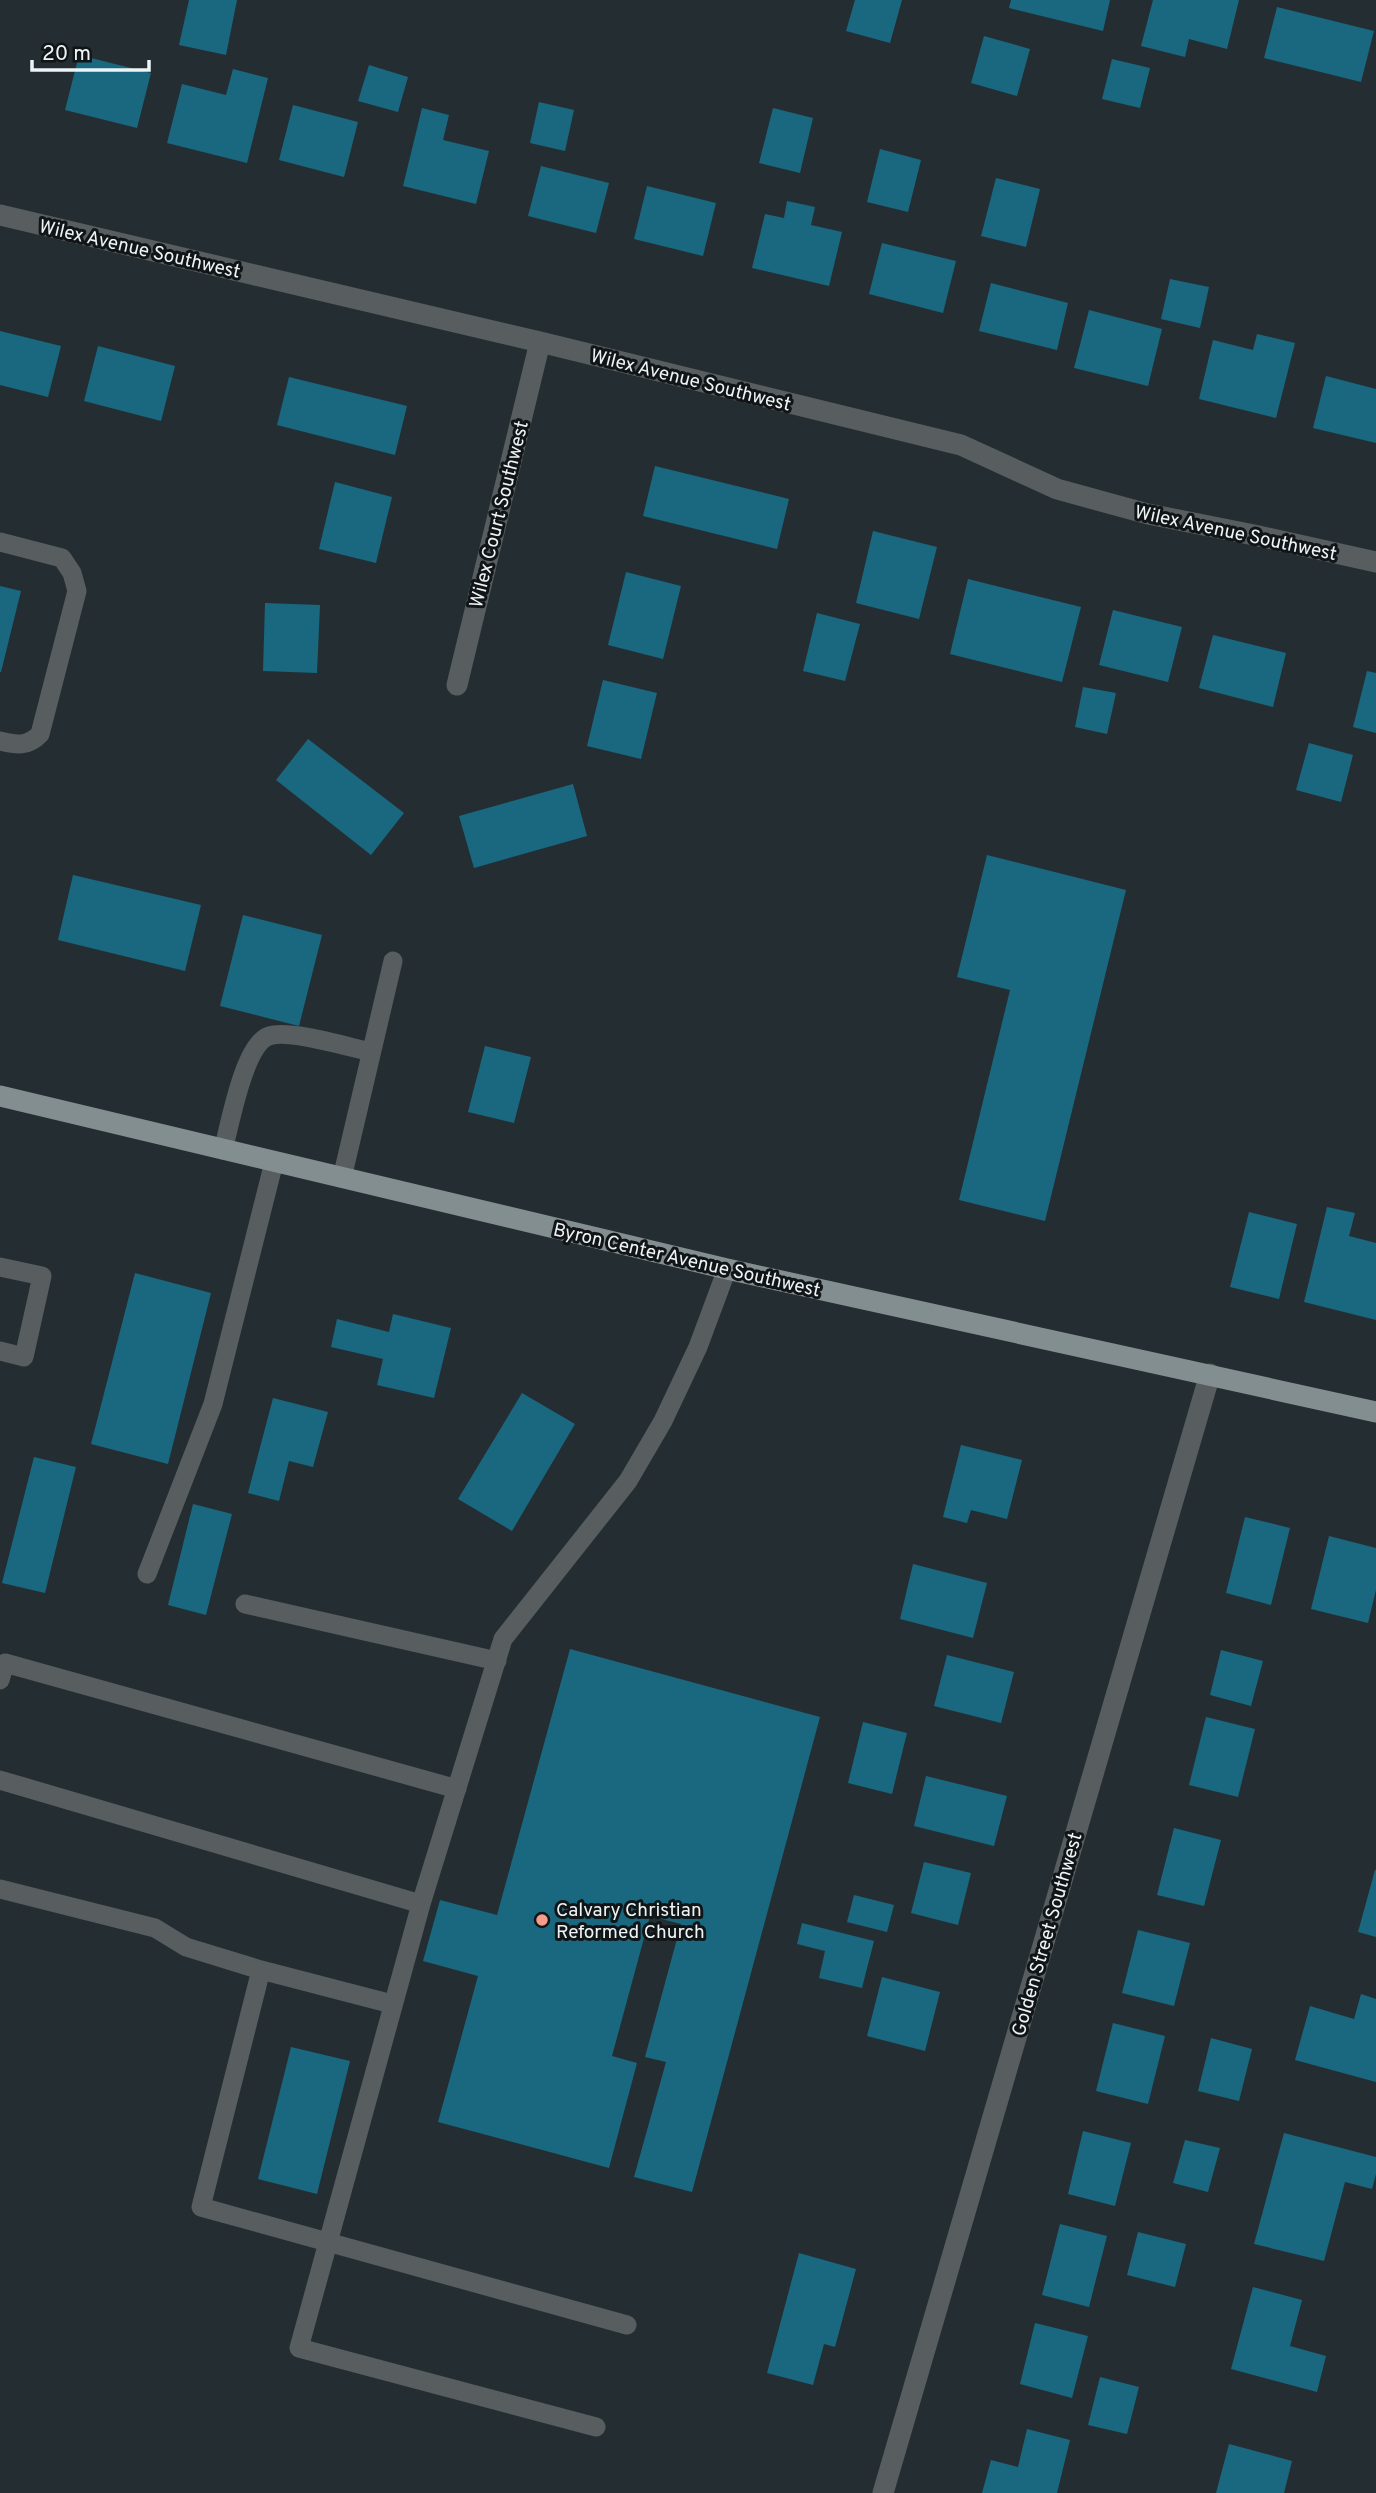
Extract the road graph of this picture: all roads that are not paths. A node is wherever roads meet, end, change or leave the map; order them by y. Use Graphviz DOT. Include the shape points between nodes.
graph roads {
  1 [pos="0,215"];
  2 [pos="540,342"];
  3 [pos="0,542"];
  4 [pos="1376,562"];
  5 [pos="457,685"];
  6 [pos="0,741"];
  7 [pos="393,961"];
  8 [pos="371,1052"];
  9 [pos="0,1096"];
  10 [pos="223,1150"];
  11 [pos="274,1162"];
  12 [pos="342,1178"];
  13 [pos="0,1267"];
  14 [pos="727,1269"];
  15 [pos="0,1351"];
  16 [pos="1210,1374"];
  17 [pos="1376,1412"];
  18 [pos="147,1574"];
  19 [pos="245,1604"];
  20 [pos="497,1661"];
  21 [pos="0,1680"];
  22 [pos="0,1780"];
  23 [pos="457,1789"];
  24 [pos="0,1889"];
  25 [pos="421,1904"];
  26 [pos="261,1970"];
  27 [pos="392,2004"];
  28 [pos="330,2242"];
  29 [pos="627,2325"];
  30 [pos="596,2427"];
  31 [pos="883,2493"];
  1 -- 2 [label="street, Wilex Avenue Southwest"];
  2 -- 4 [label="street, Wilex Avenue Southwest" via="961,445 1057,489 1148,514"];
  2 -- 5 [label="street, Wilex Court Southwest"];
  3 -- 6 [label="lane" via="62,558 77,591 40,734 32,742 17,745"];
  7 -- 8 [label="lane"];
  8 -- 10 [label="lane" via="298,1036 270,1035 257,1042"];
  8 -- 12 [label="lane"];
  9 -- 10 [label="main road, Byron Center Avenue Southwest"];
  10 -- 11 [label="main road, Byron Center Avenue Southwest"];
  11 -- 12 [label="main road, Byron Center Avenue Southwest"];
  11 -- 18 [label="lane" via="213,1404"];
  12 -- 14 [label="main road, Byron Center Avenue Southwest"];
  13 -- 15 [label="lane" via="43,1276 24,1357"];
  14 -- 16 [label="main road, Byron Center Avenue Southwest"];
  14 -- 20 [label="lane" via="698,1347 628,1481 503,1640"];
  16 -- 17 [label="main road, Byron Center Avenue Southwest"];
  16 -- 31 [label="street, Golden Street Southwest"];
  19 -- 20 [label="lane"];
  20 -- 23 [label="lane"];
  21 -- 23 [label="lane" via="5,1663"];
  22 -- 25 [label="lane"];
  23 -- 25 [label="lane"];
  24 -- 26 [label="lane" via="155,1928 186,1947"];
  25 -- 27 [label="lane"];
  26 -- 27 [label="lane"];
  26 -- 28 [label="lane" via="201,2207"];
  27 -- 28 [label="lane"];
  28 -- 29 [label="lane"];
  28 -- 30 [label="lane" via="299,2348"];
}
